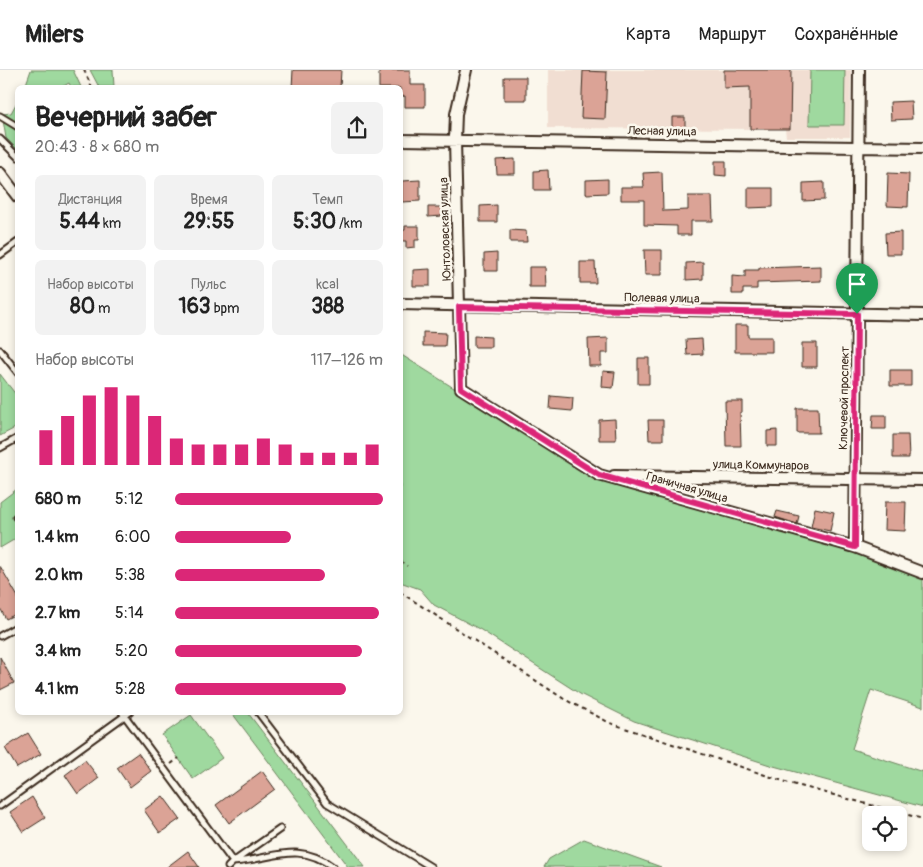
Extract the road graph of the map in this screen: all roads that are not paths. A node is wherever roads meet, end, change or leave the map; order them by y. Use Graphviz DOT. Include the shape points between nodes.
graph roads {
  1 [pos="466,70"];
  2 [pos="860,70"];
  3 [pos="0,116"];
  4 [pos="15,125"];
  5 [pos="0,139"];
  6 [pos="403,140"];
  7 [pos="455,140"];
  8 [pos="859,146"];
  9 [pos="923,148"];
  10 [pos="15,154"];
  11 [pos="0,173"];
  12 [pos="15,193"];
  13 [pos="15,244"];
  14 [pos="0,255"];
  15 [pos="403,304"];
  16 [pos="459,307"];
  17 [pos="857,314"];
  18 [pos="923,315"];
  19 [pos="0,350"];
  20 [pos="15,369"];
  21 [pos="461,388"];
  22 [pos="15,440"];
  23 [pos="0,448"];
  24 [pos="599,475"];
  25 [pos="856,479"];
  26 [pos="923,480"];
  27 [pos="855,547"];
  28 [pos="923,573"];
  29 [pos="15,628"];
  30 [pos="0,636"];
  31 [pos="123,715"];
  32 [pos="260,715"];
  33 [pos="0,806"];
  34 [pos="280,829"];
  35 [pos="255,861"];
  36 [pos="233,862"];
  37 [pos="228,867"];
  38 [pos="257,867"];
  39 [pos="333,867"];
  40 [pos="431,867"];
  1 -- 7 [label="street, Юнтоловская улица" via="456,114"];
  2 -- 8 [label="street, Ключевой проспект"];
  3 -- 4 [label="lane"];
  5 -- 10 [label="lane"];
  6 -- 7 [label="street, Лесная улица"];
  7 -- 8 [label="street, Лесная улица"];
  7 -- 16 [label="street, Юнтоловская улица"];
  8 -- 9 [label="street, Лесная улица"];
  8 -- 17 [label="street, Ключевой проспект"];
  11 -- 12 [label="street"];
  13 -- 14 [label="lane"];
  15 -- 16 [label="street, Полевая улица"];
  16 -- 17 [label="street, Полевая улица"];
  16 -- 21 [label="street, Юнтоловская улица"];
  17 -- 18 [label="street, Полевая улица"];
  17 -- 25 [label="street, Ключевой проспект"];
  19 -- 20 [label="lane"];
  21 -- 24 [label="street, Граничная улица"];
  22 -- 23 [label="lane"];
  24 -- 25 [label="street, улица Коммунаров"];
  24 -- 27 [label="street, Граничная улица"];
  25 -- 26 [label="street, улица Коммунаров"];
  25 -- 27 [label="street, Ключевой проспект"];
  27 -- 28 [label="street, Граничная улица"];
  29 -- 30 [label="lane"];
  31 -- 33 [label="lane"];
  31 -- 36 [label="lane"];
  32 -- 40 [label="lane" via="327,803"];
  34 -- 36 [label="lane"];
  35 -- 36 [label="lane"];
  35 -- 38 [label="lane"];
  35 -- 39 [label="lane" via="282,852 310,854"];
  36 -- 37 [label="lane"];
}
